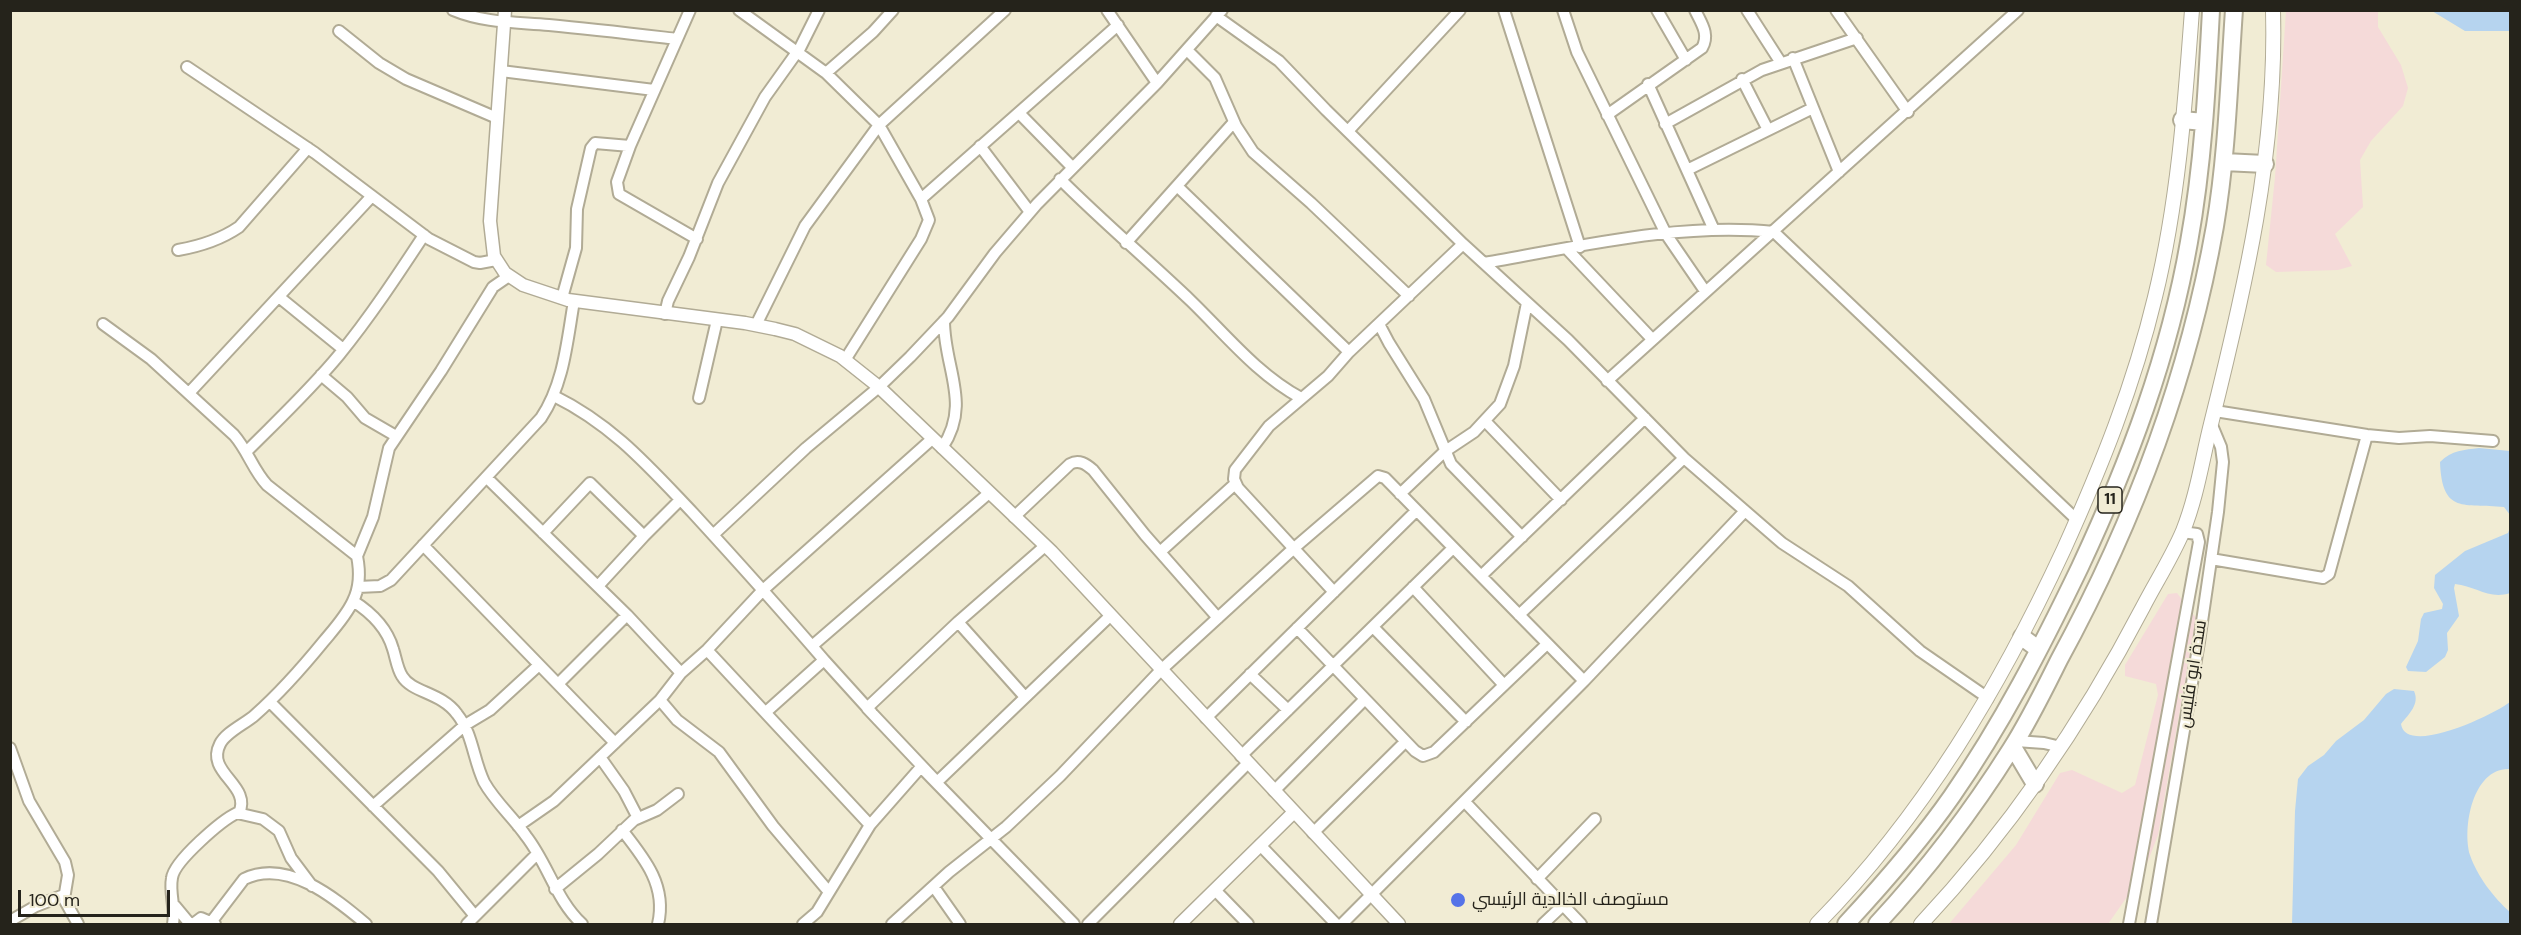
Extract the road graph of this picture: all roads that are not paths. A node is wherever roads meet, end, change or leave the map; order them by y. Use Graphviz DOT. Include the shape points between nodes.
graph roads {
  1 [pos="453,10"];
  2 [pos="690,10"];
  3 [pos="739,10"];
  4 [pos="819,10"];
  5 [pos="893,10"];
  6 [pos="1005,10"];
  7 [pos="1107,10"];
  8 [pos="1460,10"];
  9 [pos="1504,10"];
  10 [pos="1563,10"];
  11 [pos="1658,10"];
  12 [pos="1695,10"];
  13 [pos="1747,10"];
  14 [pos="1836,10"];
  15 [pos="2018,10"];
  16 [pos="2192,10"];
  17 [pos="2211,10"];
  18 [pos="2234,10"];
  19 [pos="2273,10"];
  20 [pos="1219,13"];
  21 [pos="504,17"];
  22 [pos="1118,25"];
  23 [pos="339,31"];
  24 [pos="1857,38"];
  25 [pos="677,39"];
  26 [pos="1187,50"];
  27 [pos="797,52"];
  28 [pos="1793,58"];
  29 [pos="1686,60"];
  30 [pos="1781,63"];
  31 [pos="187,67"];
  32 [pos="501,71"];
  33 [pos="826,73"];
  34 [pos="1742,79"];
  35 [pos="1157,83"];
  36 [pos="1648,84"];
  37 [pos="654,90"];
  38 [pos="1813,108"];
  39 [pos="1908,112"];
  40 [pos="1020,113"];
  41 [pos="1606,115"];
  42 [pos="497,118"];
  43 [pos="2182,120"];
  44 [pos="1234,122"];
  45 [pos="2204,122"];
  46 [pos="1665,124"];
  47 [pos="879,125"];
  48 [pos="1767,129"];
  49 [pos="1348,131"];
  50 [pos="630,146"];
  51 [pos="980,146"];
  52 [pos="308,148"];
  53 [pos="2224,162"];
  54 [pos="2265,164"];
  55 [pos="1072,167"];
  56 [pos="1687,170"];
  57 [pos="1839,172"];
  58 [pos="1060,179"];
  59 [pos="1177,186"];
  60 [pos="372,196"];
  61 [pos="921,199"];
  62 [pos="1030,212"];
  63 [pos="1714,230"];
  64 [pos="1774,232"];
  65 [pos="1666,234"];
  66 [pos="424,235"];
  67 [pos="697,239"];
  68 [pos="1126,243"];
  69 [pos="1463,243"];
  70 [pos="1580,246"];
  71 [pos="1567,249"];
  72 [pos="178,250"];
  73 [pos="496,260"];
  74 [pos="1484,263"];
  75 [pos="509,276"];
  76 [pos="1705,291"];
  77 [pos="1409,296"];
  78 [pos="279,297"];
  79 [pos="562,298"];
  80 [pos="574,301"];
  81 [pos="1527,303"];
  82 [pos="665,314"];
  83 [pos="717,320"];
  84 [pos="944,321"];
  85 [pos="103,324"];
  86 [pos="1379,324"];
  87 [pos="756,325"];
  88 [pos="1652,339"];
  89 [pos="343,349"];
  90 [pos="1349,352"];
  91 [pos="845,360"];
  92 [pos="321,375"];
  93 [pos="1607,381"];
  94 [pos="879,387"];
  95 [pos="189,393"];
  96 [pos="554,396"];
  97 [pos="699,398"];
  98 [pos="1301,398"];
  99 [pos="2213,417"];
  100 [pos="1645,418"];
  101 [pos="1485,421"];
  102 [pos="2367,435"];
  103 [pos="396,436"];
  104 [pos="933,439"];
  105 [pos="2493,441"];
  106 [pos="942,448"];
  107 [pos="247,451"];
  108 [pos="1444,452"];
  109 [pos="1684,458"];
  110 [pos="487,478"];
  111 [pos="1235,484"];
  112 [pos="989,493"];
  113 [pos="1400,494"];
  114 [pos="680,500"];
  115 [pos="1561,500"];
  116 [pos="1416,510"];
  117 [pos="1746,511"];
  118 [pos="1014,517"];
  119 [pos="2077,520"];
  120 [pos="2182,532"];
  121 [pos="543,533"];
  122 [pos="713,535"];
  123 [pos="644,536"];
  124 [pos="1522,537"];
  125 [pos="423,545"];
  126 [pos="1045,546"];
  127 [pos="1454,548"];
  128 [pos="1293,549"];
  129 [pos="1160,552"];
  130 [pos="357,556"];
  131 [pos="2211,559"];
  132 [pos="1481,576"];
  133 [pos="597,586"];
  134 [pos="358,587"];
  135 [pos="1413,587"];
  136 [pos="763,590"];
  137 [pos="1334,592"];
  138 [pos="354,601"];
  139 [pos="627,615"];
  140 [pos="1110,615"];
  141 [pos="1519,615"];
  142 [pos="1218,618"];
  143 [pos="958,622"];
  144 [pos="1372,627"];
  145 [pos="1297,628"];
  146 [pos="2022,637"];
  147 [pos="1547,644"];
  148 [pos="812,646"];
  149 [pos="2038,649"];
  150 [pos="707,650"];
  151 [pos="824,660"];
  152 [pos="539,665"];
  153 [pos="1333,666"];
  154 [pos="1161,670"];
  155 [pos="681,673"];
  156 [pos="1250,674"];
  157 [pos="1584,681"];
  158 [pos="558,684"];
  159 [pos="1504,685"];
  160 [pos="1025,697"];
  161 [pos="1988,698"];
  162 [pos="1365,699"];
  163 [pos="660,700"];
  164 [pos="270,702"];
  165 [pos="867,708"];
  166 [pos="1288,710"];
  167 [pos="766,712"];
  168 [pos="1206,718"];
  169 [pos="1466,722"];
  170 [pos="465,725"];
  171 [pos="1406,742"];
  172 [pos="615,743"];
  173 [pos="2014,744"];
  174 [pos="2061,747"];
  175 [pos="10,748"];
  176 [pos="600,758"];
  177 [pos="1244,759"];
  178 [pos="921,767"];
  179 [pos="936,782"];
  180 [pos="2035,784"];
  181 [pos="1274,791"];
  182 [pos="678,794"];
  183 [pos="1465,802"];
  184 [pos="373,806"];
  185 [pos="1294,812"];
  186 [pos="239,813"];
  187 [pos="638,818"];
  188 [pos="1595,819"];
  189 [pos="870,825"];
  190 [pos="518,826"];
  191 [pos="622,830"];
  192 [pos="1313,833"];
  193 [pos="992,838"];
  194 [pos="1260,845"];
  195 [pos="537,854"];
  196 [pos="1537,879"];
  197 [pos="312,886"];
  198 [pos="934,887"];
  199 [pos="555,889"];
  200 [pos="1215,890"];
  201 [pos="829,892"];
  202 [pos="64,895"];
  203 [pos="1372,896"];
  204 [pos="1563,905"];
  205 [pos="174,906"];
  206 [pos="471,920"];
  207 [pos="10,921"];
  208 [pos="213,923"];
  209 [pos="363,923"];
  210 [pos="577,923"];
  211 [pos="78,924"];
  212 [pos="173,924"];
  213 [pos="191,924"];
  214 [pos="658,924"];
  215 [pos="803,924"];
  216 [pos="894,924"];
  217 [pos="960,924"];
  218 [pos="1074,924"];
  219 [pos="1088,924"];
  220 [pos="1180,924"];
  221 [pos="1248,924"];
  222 [pos="1336,924"];
  223 [pos="1342,924"];
  224 [pos="1399,924"];
  225 [pos="1543,924"];
  226 [pos="1581,924"];
  227 [pos="1817,924"];
  228 [pos="1846,924"];
  229 [pos="1877,924"];
  230 [pos="1921,924"];
  231 [pos="2129,924"];
  232 [pos="2151,924"];
  1 -- 21 [label="street" via="466,16"];
  2 -- 25 [label="street"];
  3 -- 27 [label="street"];
  4 -- 27 [label="street"];
  5 -- 33 [label="street"];
  6 -- 47 [label="street"];
  7 -- 22 [label="street"];
  8 -- 49 [label="street"];
  9 -- 70 [label="street"];
  10 -- 41 [label="street" via="1572,40"];
  11 -- 29 [label="street"];
  12 -- 29 [label="street" via="1706,41"];
  13 -- 30 [label="street"];
  14 -- 24 [label="street"];
  15 -- 39 [label="street"];
  16 -- 43 [label="main road"];
  17 -- 45 [label="highway, 11"];
  18 -- 53 [label="highway, 11"];
  19 -- 54 [label="main road" via="2272,88"];
  20 -- 26 [label="street"];
  20 -- 49 [label="street" via="1279,61"];
  21 -- 25 [label="street"];
  21 -- 32 [label="street"];
  22 -- 35 [label="street"];
  22 -- 40 [label="street"];
  23 -- 42 [label="street" via="406,79"];
  24 -- 28 [label="street"];
  24 -- 39 [label="street"];
  25 -- 37 [label="street"];
  26 -- 35 [label="street"];
  26 -- 44 [label="street" via="1215,78"];
  27 -- 33 [label="street"];
  27 -- 67 [label="street" via="765,97 727,166"];
  28 -- 30 [label="street"];
  28 -- 38 [label="street"];
  29 -- 36 [label="street"];
  30 -- 34 [label="street"];
  31 -- 52 [label="street"];
  32 -- 37 [label="street"];
  32 -- 42 [label="street"];
  33 -- 47 [label="street"];
  34 -- 46 [label="street"];
  34 -- 48 [label="street"];
  35 -- 55 [label="street"];
  36 -- 41 [label="street"];
  36 -- 46 [label="street"];
  37 -- 50 [label="street"];
  38 -- 48 [label="street"];
  38 -- 57 [label="street"];
  39 -- 57 [label="street"];
  40 -- 51 [label="street"];
  40 -- 55 [label="street"];
  41 -- 65 [label="street"];
  42 -- 73 [label="street" via="490,221 491,248"];
  43 -- 45 [label="highway"];
  43 -- 119 [label="main road" via="2168,238 2156,296 2122,410"];
  44 -- 59 [label="street"];
  44 -- 77 [label="street" via="1253,152"];
  45 -- 149 [label="highway, 11" via="2189,242 2162,360 2122,475"];
  46 -- 56 [label="street"];
  47 -- 61 [label="street"];
  47 -- 87 [label="street" via="805,226"];
  48 -- 56 [label="street"];
  49 -- 69 [label="street"];
  50 -- 67 [label="street" via="617,182 619,194"];
  50 -- 79 [label="street" via="595,143 591,148 577,209 576,248"];
  51 -- 61 [label="street"];
  51 -- 62 [label="street"];
  52 -- 60 [label="street"];
  52 -- 72 [label="street" via="239,227 208,244"];
  53 -- 54 [label="highway"];
  53 -- 173 [label="highway, 11" via="2215,227 2190,336 2144,483 2102,581"];
  54 -- 99 [label="main road" via="2241,303"];
  55 -- 58 [label="street"];
  56 -- 63 [label="street"];
  57 -- 64 [label="street"];
  58 -- 62 [label="street"];
  58 -- 68 [label="street"];
  59 -- 68 [label="street"];
  59 -- 90 [label="street"];
  60 -- 66 [label="street"];
  60 -- 78 [label="street"];
  61 -- 91 [label="street" via="929,220 921,239"];
  62 -- 84 [label="street"];
  63 -- 64 [label="street"];
  63 -- 65 [label="street"];
  64 -- 76 [label="street"];
  64 -- 119 [label="street"];
  65 -- 70 [label="street"];
  65 -- 76 [label="street"];
  66 -- 73 [label="street" via="474,262"];
  66 -- 89 [label="street"];
  67 -- 82 [label="street"];
  68 -- 98 [label="street" via="1194,304 1248,360"];
  69 -- 74 [label="street"];
  69 -- 77 [label="street"];
  70 -- 71 [label="street"];
  71 -- 74 [label="street"];
  71 -- 88 [label="street"];
  73 -- 75 [label="street"];
  74 -- 81 [label="street"];
  75 -- 79 [label="street"];
  75 -- 103 [label="street" via="493,287"];
  76 -- 88 [label="street"];
  77 -- 86 [label="street"];
  78 -- 89 [label="street"];
  78 -- 95 [label="street"];
  79 -- 80 [label="street"];
  80 -- 82 [label="street"];
  80 -- 96 [label="street"];
  81 -- 93 [label="street"];
  81 -- 101 [label="street" via="1507,390"];
  82 -- 83 [label="street"];
  83 -- 87 [label="street"];
  83 -- 97 [label="street"];
  84 -- 94 [label="street"];
  84 -- 106 [label="street" via="957,407 953,427"];
  85 -- 95 [label="street" via="144,353"];
  86 -- 90 [label="street"];
  86 -- 108 [label="street" via="1424,399"];
  87 -- 91 [label="street" via="795,334"];
  88 -- 93 [label="street"];
  89 -- 92 [label="street"];
  90 -- 98 [label="street"];
  91 -- 94 [label="street"];
  92 -- 103 [label="street" via="365,417"];
  92 -- 107 [label="street"];
  93 -- 100 [label="street"];
  94 -- 104 [label="street"];
  94 -- 122 [label="street" via="806,448"];
  95 -- 107 [label="street"];
  96 -- 110 [label="street" via="542,418"];
  96 -- 114 [label="street" via="607,428"];
  98 -- 111 [label="street" via="1269,426 1237,466"];
  99 -- 102 [label="street"];
  99 -- 120 [label="main road"];
  99 -- 131 [label="street, سدة ابو فليس" via="2223,462"];
  100 -- 109 [label="street"];
  100 -- 115 [label="street"];
  101 -- 108 [label="street"];
  101 -- 115 [label="street"];
  102 -- 105 [label="street"];
  102 -- 131 [label="street" via="2329,574 2323,578"];
  103 -- 130 [label="street" via="388,448 373,517"];
  104 -- 106 [label="street"];
  104 -- 136 [label="street"];
  106 -- 112 [label="street"];
  107 -- 130 [label="street" via="267,485"];
  108 -- 113 [label="street"];
  108 -- 124 [label="street"];
  109 -- 117 [label="street"];
  109 -- 141 [label="street"];
  110 -- 121 [label="street"];
  110 -- 125 [label="street"];
  111 -- 128 [label="street"];
  111 -- 129 [label="street"];
  112 -- 118 [label="street"];
  112 -- 148 [label="street"];
  113 -- 116 [label="street"];
  113 -- 128 [label="street" via="1382,476 1376,477"];
  114 -- 122 [label="street"];
  114 -- 123 [label="street"];
  115 -- 124 [label="street"];
  116 -- 127 [label="street"];
  116 -- 137 [label="street"];
  117 -- 157 [label="street"];
  117 -- 161 [label="street" via="1782,543 1853,590 1920,651"];
  118 -- 126 [label="street"];
  118 -- 129 [label="street" via="1070,464 1080,462 1093,470"];
  119 -- 146 [label="main road"];
  120 -- 174 [label="main road" via="2113,665"];
  120 -- 231 [label="street, سدة ابو فليس" via="2197,534 2199,542"];
  121 -- 123 [label="street" via="590,483"];
  121 -- 133 [label="street"];
  122 -- 136 [label="street"];
  123 -- 133 [label="street"];
  124 -- 132 [label="street"];
  125 -- 134 [label="street" via="387,583"];
  125 -- 152 [label="street"];
  126 -- 140 [label="street"];
  126 -- 143 [label="street"];
  127 -- 132 [label="street"];
  127 -- 135 [label="street"];
  128 -- 137 [label="street"];
  128 -- 142 [label="street"];
  129 -- 142 [label="street"];
  130 -- 134 [label="street"];
  131 -- 232 [label="street, سدة ابو فليس"];
  132 -- 141 [label="street"];
  133 -- 139 [label="street"];
  134 -- 138 [label="street"];
  135 -- 144 [label="street"];
  135 -- 159 [label="street"];
  136 -- 148 [label="street"];
  136 -- 150 [label="street"];
  137 -- 145 [label="street"];
  138 -- 164 [label="street"];
  138 -- 170 [label="street" via="384,630 406,682 443,699"];
  139 -- 155 [label="street"];
  139 -- 158 [label="street"];
  140 -- 154 [label="street"];
  140 -- 160 [label="street"];
  141 -- 147 [label="street"];
  142 -- 154 [label="street"];
  143 -- 160 [label="street"];
  143 -- 165 [label="street"];
  144 -- 153 [label="street"];
  144 -- 169 [label="street"];
  145 -- 153 [label="street"];
  145 -- 156 [label="street"];
  146 -- 149 [label="highway"];
  146 -- 161 [label="main road"];
  147 -- 157 [label="street"];
  147 -- 159 [label="street"];
  148 -- 151 [label="street"];
  149 -- 228 [label="highway, 11" via="1983,749 1951,797 1917,843"];
  150 -- 155 [label="street"];
  150 -- 167 [label="street"];
  151 -- 165 [label="street"];
  151 -- 167 [label="street"];
  152 -- 158 [label="street"];
  152 -- 170 [label="street" via="490,710"];
  153 -- 162 [label="street"];
  153 -- 166 [label="street"];
  154 -- 168 [label="street"];
  154 -- 193 [label="street" via="1060,776"];
  155 -- 163 [label="street"];
  156 -- 166 [label="street"];
  156 -- 168 [label="street"];
  157 -- 183 [label="street"];
  158 -- 172 [label="street"];
  159 -- 169 [label="street"];
  160 -- 179 [label="street"];
  161 -- 227 [label="main road" via="1902,827"];
  162 -- 171 [label="street"];
  162 -- 181 [label="street"];
  163 -- 172 [label="street"];
  163 -- 201 [label="street" via="677,720 718,752"];
  164 -- 184 [label="street"];
  164 -- 186 [label="street" via="223,739 218,748 222,771 241,794"];
  165 -- 178 [label="street"];
  165 -- 179 [label="street"];
  166 -- 177 [label="street"];
  167 -- 189 [label="street"];
  168 -- 177 [label="street"];
  169 -- 171 [label="street" via="1429,755 1419,754"];
  170 -- 184 [label="street"];
  170 -- 190 [label="street" via="483,780"];
  171 -- 192 [label="street"];
  172 -- 176 [label="street"];
  173 -- 174 [label="street" via="2043,742"];
  173 -- 180 [label="highway"];
  173 -- 229 [label="highway, 11" via="1955,830"];
  174 -- 180 [label="main road"];
  175 -- 202 [label="street" via="29,801 65,862 68,875"];
  176 -- 187 [label="street"];
  176 -- 190 [label="street" via="555,801"];
  177 -- 181 [label="street"];
  177 -- 219 [label="street"];
  178 -- 179 [label="street"];
  178 -- 189 [label="street"];
  179 -- 193 [label="street"];
  180 -- 230 [label="main road" via="2008,822"];
  181 -- 185 [label="street"];
  182 -- 187 [label="street"];
  183 -- 196 [label="street"];
  183 -- 203 [label="street"];
  184 -- 206 [label="street" via="438,871"];
  185 -- 192 [label="street"];
  185 -- 194 [label="street"];
  186 -- 197 [label="street" via="263,819 279,831 291,858"];
  186 -- 205 [label="street" via="213,830 177,866 171,879"];
  187 -- 191 [label="street"];
  188 -- 196 [label="street"];
  189 -- 201 [label="street"];
  190 -- 195 [label="street"];
  191 -- 199 [label="street"];
  191 -- 214 [label="street" via="654,875 660,903"];
  192 -- 203 [label="street"];
  193 -- 198 [label="street"];
  193 -- 218 [label="street"];
  194 -- 200 [label="street"];
  194 -- 222 [label="street"];
  195 -- 199 [label="street"];
  195 -- 206 [label="street"];
  196 -- 204 [label="street"];
  197 -- 208 [label="street" via="273,871 252,875 239,884"];
  197 -- 209 [label="street"];
  198 -- 216 [label="street"];
  198 -- 217 [label="street"];
  199 -- 210 [label="street"];
  200 -- 220 [label="street"];
  200 -- 221 [label="street"];
  201 -- 215 [label="street" via="818,912"];
  202 -- 207 [label="street"];
  202 -- 211 [label="street"];
  203 -- 223 [label="street"];
  203 -- 224 [label="street"];
  204 -- 225 [label="street"];
  204 -- 226 [label="street"];
  205 -- 212 [label="street"];
  205 -- 213 [label="street"];
  208 -- 213 [label="street" via="201,918"];
}
